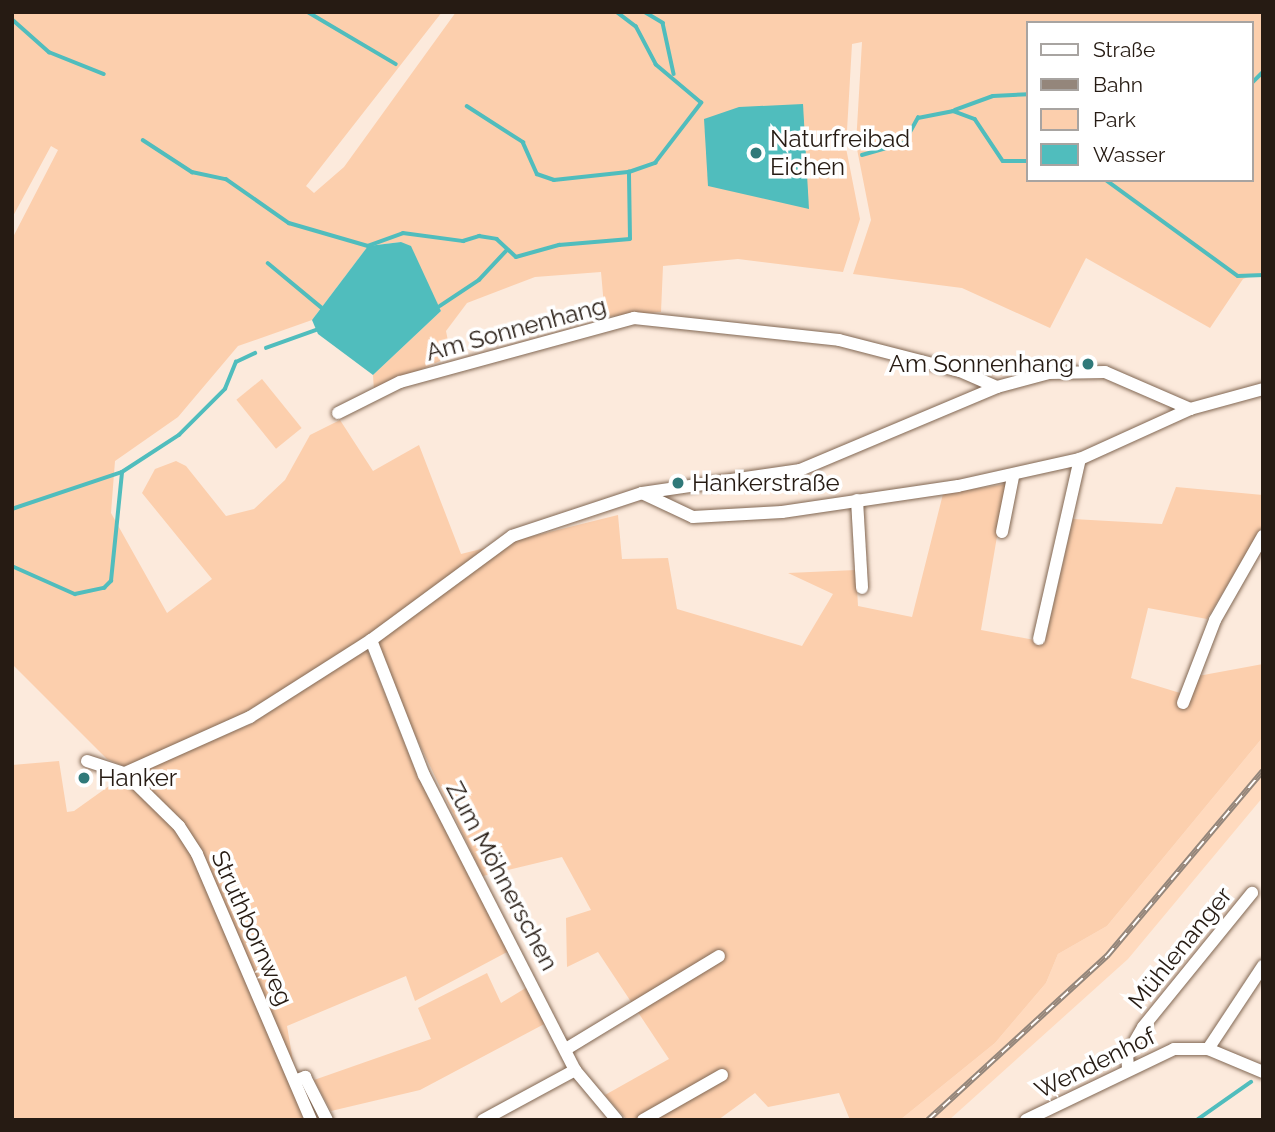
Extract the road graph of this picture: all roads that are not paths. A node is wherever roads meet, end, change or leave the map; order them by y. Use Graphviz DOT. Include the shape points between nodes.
graph roads {
  1 [pos="997,387"];
  2 [pos="1263,389"];
  3 [pos="1190,409"];
  4 [pos="338,412"];
  5 [pos="1080,460"];
  6 [pos="1013,477"];
  7 [pos="642,492"];
  8 [pos="857,500"];
  9 [pos="1002,532"];
  10 [pos="1263,536"];
  11 [pos="862,588"];
  12 [pos="1039,639"];
  13 [pos="371,640"];
  14 [pos="1183,704"];
  15 [pos="87,761"];
  16 [pos="125,773"];
  17 [pos="1252,893"];
  18 [pos="719,956"];
  19 [pos="1263,966"];
  20 [pos="566,1049"];
  21 [pos="1208,1049"];
  22 [pos="1128,1068"];
  23 [pos="575,1070"];
  24 [pos="1263,1072"];
  25 [pos="722,1075"];
  26 [pos="297,1080"];
  27 [pos="311,1120"];
  28 [pos="327,1120"];
  29 [pos="483,1120"];
  30 [pos="617,1120"];
  31 [pos="643,1120"];
  32 [pos="1026,1120"];
  1 -- 3 [label="street" via="1049,373 1105,372"];
  1 -- 4 [label="street, Am Sonnenhang" via="960,370 839,340 634,318 400,382"];
  1 -- 7 [label="street" via="800,471"];
  2 -- 3 [label="street"];
  3 -- 5 [label="street"];
  5 -- 6 [label="street"];
  5 -- 12 [label="street"];
  6 -- 8 [label="street"];
  6 -- 9 [label="street"];
  7 -- 8 [label="street" via="693,517"];
  7 -- 13 [label="street" via="512,536"];
  8 -- 11 [label="street"];
  10 -- 14 [label="street" via="1215,620"];
  13 -- 16 [label="street" via="250,718"];
  13 -- 20 [label="street, Zum Möhnerschen" via="424,775"];
  15 -- 16 [label="street"];
  16 -- 26 [label="street, Struthbornweg" via="179,826 197,854"];
  17 -- 22 [label="street, Mühlenanger" via="1143,1027 1127,1055"];
  18 -- 20 [label="street"];
  19 -- 21 [label="street"];
  20 -- 23 [label="street, Zum Möhnerschen"];
  21 -- 22 [label="street, Wendenhof" via="1174,1049"];
  21 -- 24 [label="street, Wendenhof"];
  22 -- 32 [label="street, Wendenhof"];
  23 -- 29 [label="street"];
  23 -- 30 [label="street, Zum Möhnerschen"];
  25 -- 31 [label="street"];
  26 -- 27 [label="street, Struthbornweg"];
  26 -- 28 [label="street" via="305,1077"];
}
